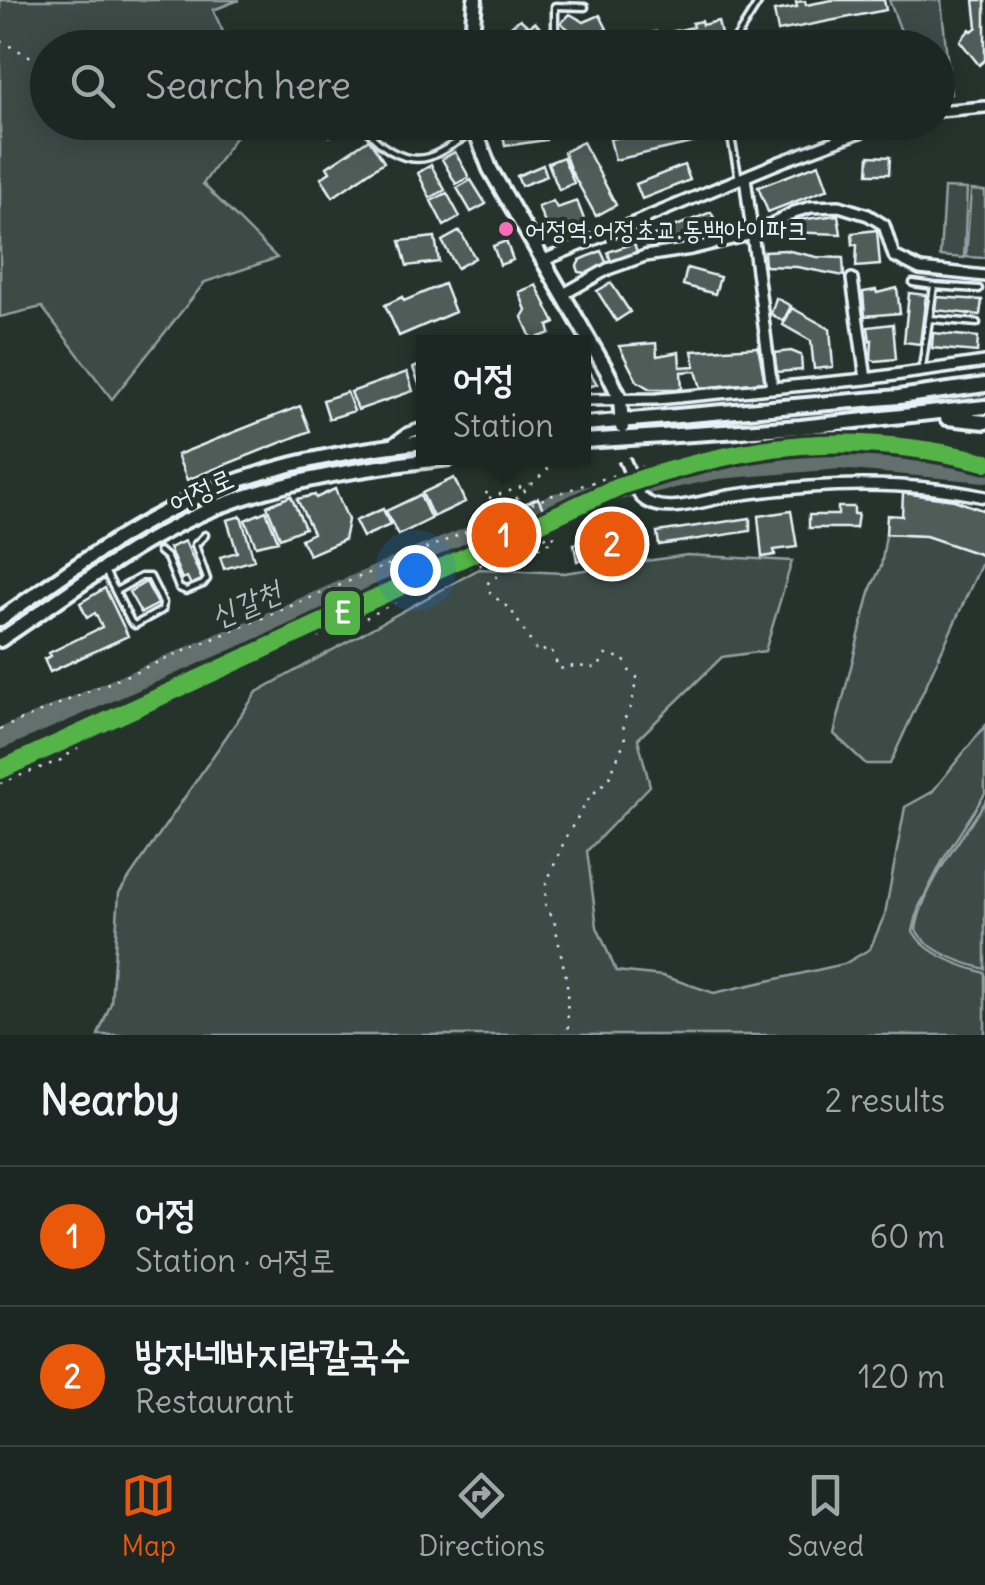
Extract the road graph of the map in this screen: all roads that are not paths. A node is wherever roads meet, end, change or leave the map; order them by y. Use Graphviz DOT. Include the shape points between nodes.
graph roads {
  1 [pos="475,0"];
  2 [pos="760,0"];
  3 [pos="585,7"];
  4 [pos="473,30"];
  5 [pos="555,30"];
  6 [pos="741,30"];
  7 [pos="985,107"];
  8 [pos="955,110"];
  9 [pos="377,140"];
  10 [pos="454,140"];
  11 [pos="479,140"];
  12 [pos="732,140"];
  13 [pos="841,140"];
  14 [pos="742,178"];
  15 [pos="752,234"];
  16 [pos="542,261"];
  17 [pos="985,276"];
  18 [pos="852,279"];
  19 [pos="913,284"];
  20 [pos="934,286"];
  21 [pos="978,289"];
  22 [pos="562,295"];
  23 [pos="931,320"];
  24 [pos="976,323"];
  25 [pos="585,335"];
  26 [pos="591,346"];
  27 [pos="985,362"];
  28 [pos="922,373"];
  29 [pos="866,380"];
  30 [pos="985,385"];
  31 [pos="772,388"];
  32 [pos="620,398"];
  33 [pos="591,400"];
  34 [pos="985,407"];
  35 [pos="925,416"];
  36 [pos="622,420"];
  37 [pos="985,422"];
  38 [pos="591,423"];
  39 [pos="416,430"];
  40 [pos="622,438"];
  41 [pos="591,440"];
  42 [pos="416,443"];
  43 [pos="390,446"];
  44 [pos="416,462"];
  45 [pos="985,497"];
  46 [pos="124,535"];
  47 [pos="204,535"];
  48 [pos="159,551"];
  49 [pos="134,552"];
  50 [pos="105,570"];
  51 [pos="116,591"];
  52 [pos="0,620"];
  53 [pos="0,640"];
  1 -- 4 [label="main road"];
  2 -- 6 [label="lane"];
  3 -- 5 [label="lane" via="555,6"];
  7 -- 8 [label="street"];
  9 -- 10 [label="lane" via="400,156 425,159"];
  11 -- 16 [label="main road"];
  12 -- 14 [label="lane"];
  13 -- 14 [label="street"];
  14 -- 15 [label="street"];
  14 -- 16 [label="street"];
  15 -- 17 [label="street" via="794,212 839,206 884,225 894,256 920,269"];
  15 -- 22 [label="street" via="646,256"];
  15 -- 31 [label="street"];
  16 -- 22 [label="main road"];
  18 -- 29 [label="street"];
  19 -- 20 [label="lane"];
  20 -- 21 [label="lane"];
  20 -- 23 [label="lane"];
  22 -- 25 [label="main road"];
  23 -- 24 [label="lane"];
  23 -- 28 [label="lane"];
  26 -- 32 [label="main road"];
  27 -- 28 [label="street"];
  28 -- 29 [label="street"];
  29 -- 31 [label="street"];
  30 -- 36 [label="main road"];
  31 -- 32 [label="street"];
  32 -- 33 [label="street"];
  32 -- 36 [label="main road"];
  34 -- 35 [label="main road"];
  35 -- 37 [label="main road"];
  35 -- 40 [label="main road"];
  36 -- 38 [label="main road"];
  36 -- 40 [label="main road"];
  39 -- 43 [label="street"];
  40 -- 41 [label="main road"];
  40 -- 45 [label="street, bridge" via="640,496 662,508 855,484 941,487"];
  42 -- 43 [label="main road, 어정로"];
  43 -- 46 [label="main road, 어정로" via="290,463 230,482"];
  44 -- 49 [label="main road, 어정로" via="256,493"];
  46 -- 49 [label="main road"];
  46 -- 52 [label="main road, 어정로"];
  47 -- 48 [label="lane" via="195,546 206,578 186,591"];
  49 -- 50 [label="main road, 어정로"];
  50 -- 51 [label="lane"];
  50 -- 53 [label="main road, 어정로"];
  51 -- 51 [label="lane" via="141,577 152,580 162,610 132,622"];
}
